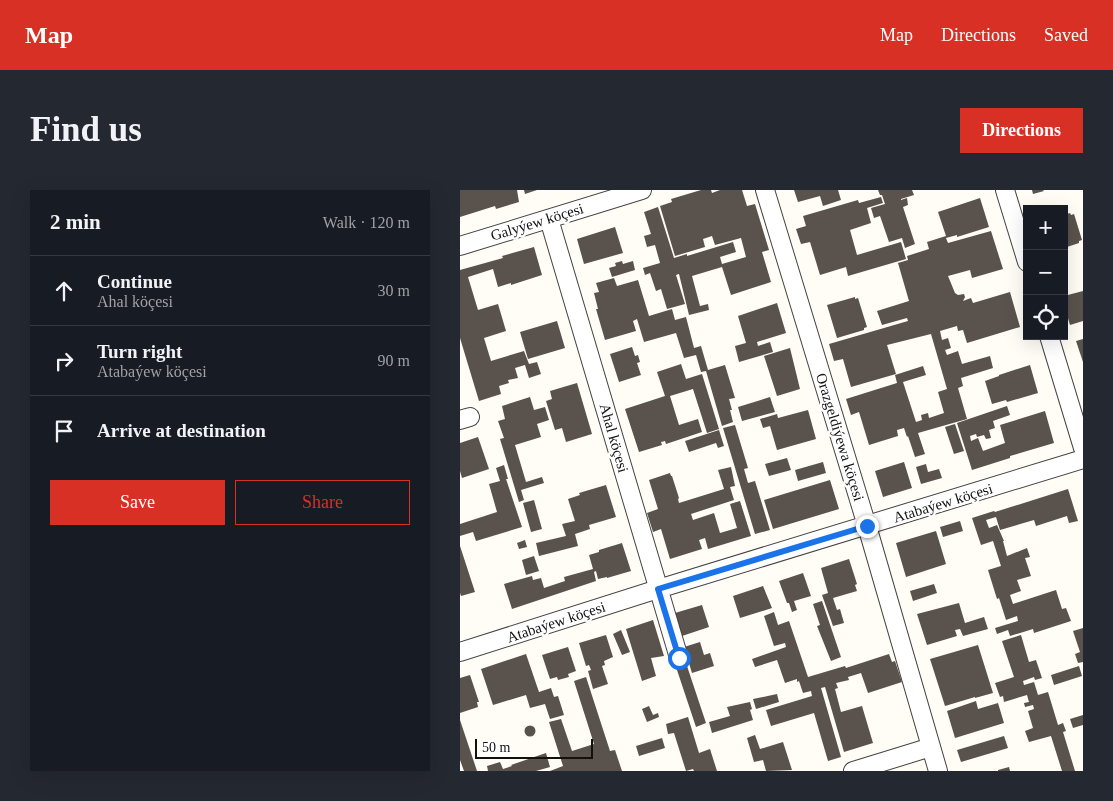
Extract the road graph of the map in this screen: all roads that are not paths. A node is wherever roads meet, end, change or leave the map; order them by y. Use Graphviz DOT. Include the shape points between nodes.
graph roads {
  1 [pos="642,190"];
  2 [pos="765,190"];
  3 [pos="1005,190"];
  4 [pos="549,219"];
  5 [pos="460,246"];
  6 [pos="1023,250"];
  7 [pos="1050,340"];
  8 [pos="1083,448"];
  9 [pos="1083,459"];
  10 [pos="867,526"];
  11 [pos="658,589"];
  12 [pos="460,652"];
  13 [pos="679,658"];
  14 [pos="931,747"];
  15 [pos="853,771"];
  16 [pos="938,771"];
  1 -- 4 [label="street, Galyýew köçesi"];
  2 -- 10 [label="street, Orazgeldiýewa köçesi"];
  3 -- 6 [label="street"];
  4 -- 5 [label="street, Galyýew köçesi"];
  4 -- 11 [label="street, Ahal köçesi"];
  7 -- 8 [label="street"];
  9 -- 10 [label="street, Atabaýew köçesi"];
  10 -- 11 [label="street, Atabaýew köçesi"];
  10 -- 14 [label="street, Orazgeldiýewa köçesi"];
  11 -- 12 [label="street, Atabaýew köçesi"];
  11 -- 13 [label="street, Ahal köçesi"];
  14 -- 15 [label="street"];
  14 -- 16 [label="street, Orazgeldiýewa köçesi"];
}
